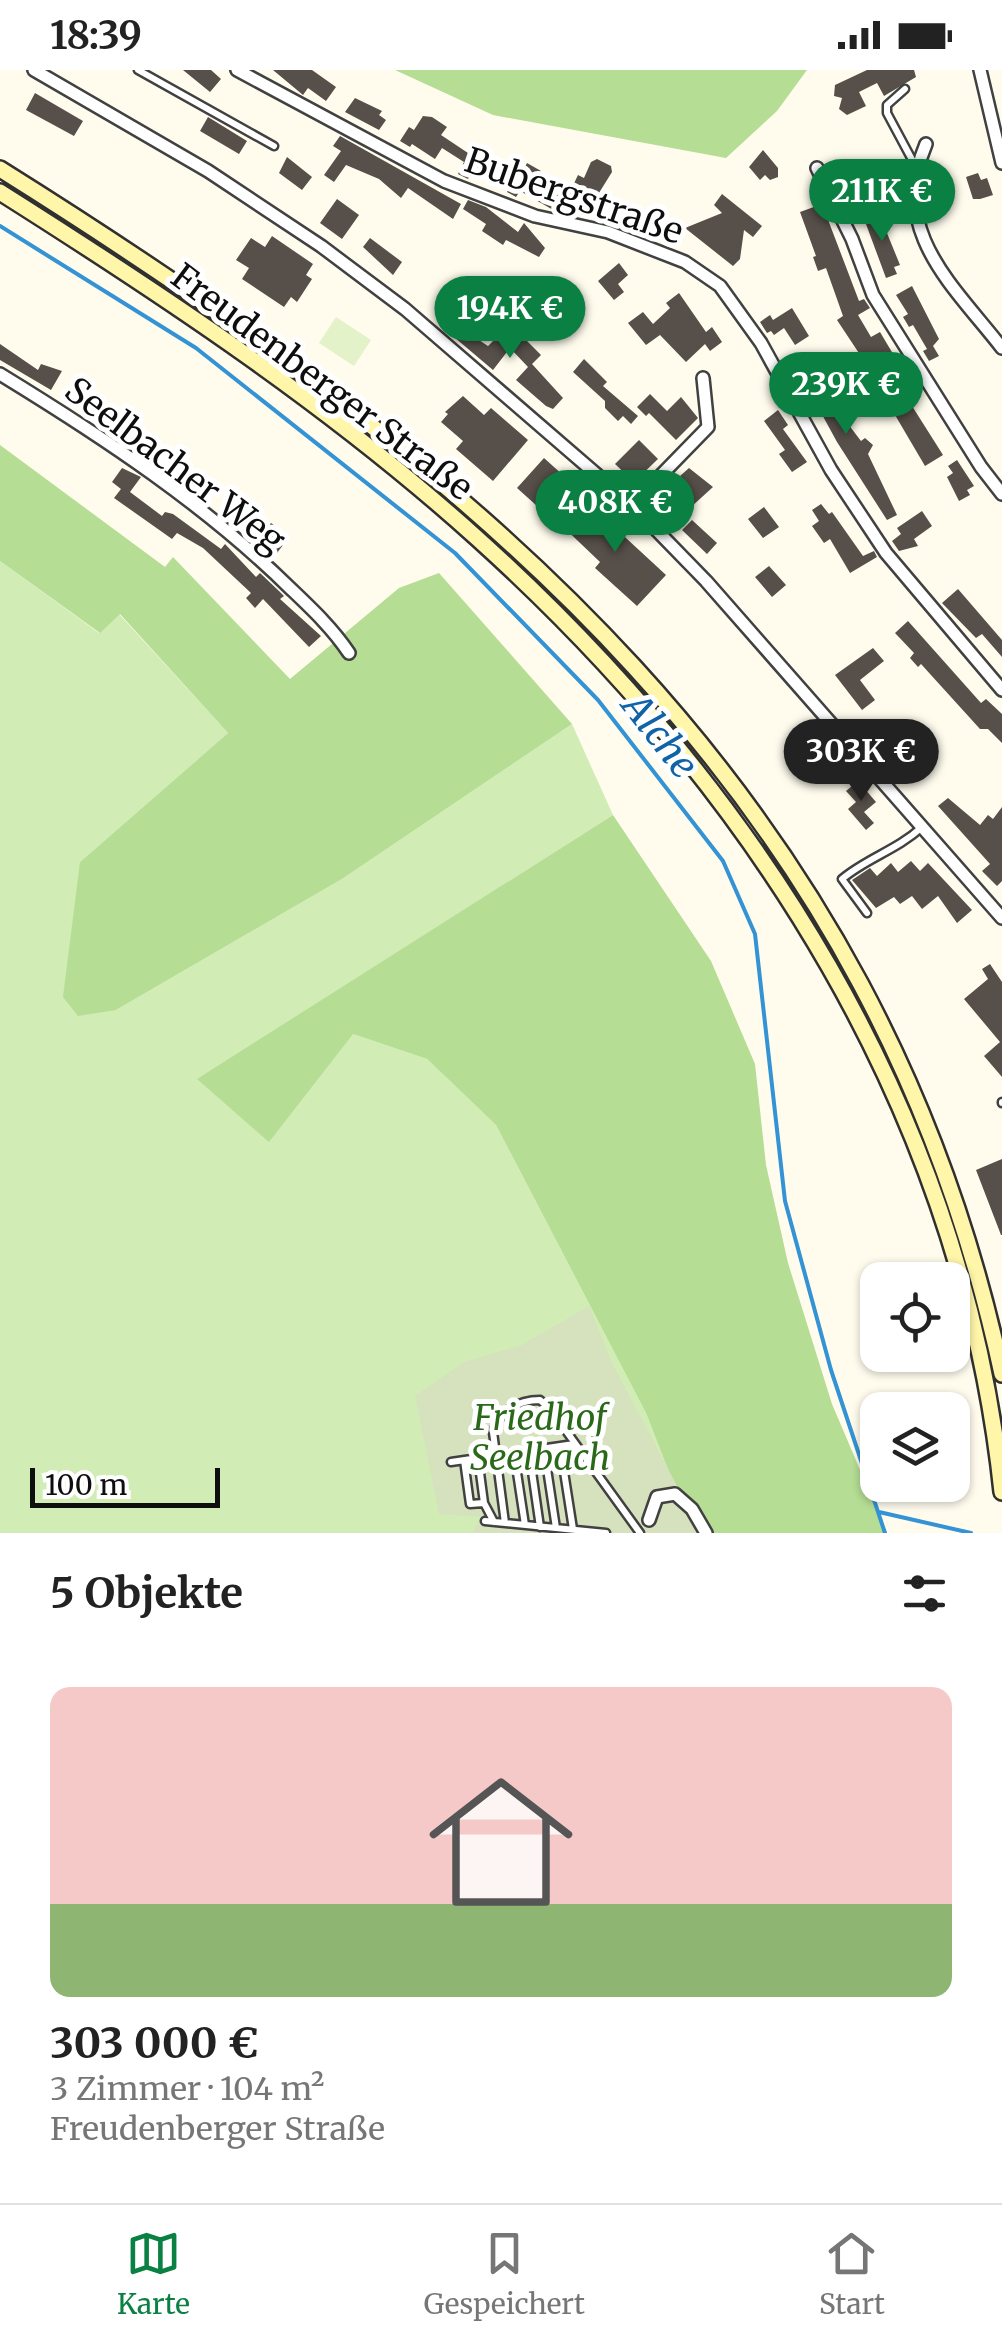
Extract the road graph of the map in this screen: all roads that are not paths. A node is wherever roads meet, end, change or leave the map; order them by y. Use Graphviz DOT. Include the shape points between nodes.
graph roads {
  1 [pos="34,70"];
  2 [pos="138,70"];
  3 [pos="237,70"];
  4 [pos="980,70"];
  5 [pos="905,89"];
  6 [pos="926,144"];
  7 [pos="274,146"];
  8 [pos="1002,164"];
  9 [pos="817,168"];
  10 [pos="0,169"];
  11 [pos="918,170"];
  12 [pos="0,192"];
  13 [pos="1002,348"];
  14 [pos="0,374"];
  15 [pos="704,378"];
  16 [pos="1002,494"];
  17 [pos="632,504"];
  18 [pos="349,653"];
  19 [pos="1002,690"];
  20 [pos="922,826"];
  21 [pos="868,913"];
  22 [pos="1000,913"];
  23 [pos="1002,1374"];
  24 [pos="575,1444"];
  25 [pos="560,1446"];
  26 [pos="544,1448"];
  27 [pos="529,1451"];
  28 [pos="514,1452"];
  29 [pos="495,1456"];
  30 [pos="478,1458"];
  31 [pos="464,1460"];
  32 [pos="451,1462"];
  33 [pos="1002,1492"];
  34 [pos="484,1503"];
  35 [pos="505,1523"];
  36 [pos="524,1525"];
  37 [pos="540,1527"];
  38 [pos="556,1528"];
  39 [pos="645,1529"];
  40 [pos="573,1530"];
  41 [pos="606,1533"];
  42 [pos="706,1533"];
  1 -- 17 [label="street" via="208,170 321,246 405,309"];
  2 -- 7 [label="lane"];
  3 -- 19 [label="street, Bubergstraße" via="444,181 534,216 608,232 684,262 720,286 886,553"];
  4 -- 8 [label="street"];
  5 -- 11 [label="lane" via="886,113"];
  6 -- 11 [label="street"];
  9 -- 16 [label="street" via="873,295"];
  10 -- 23 [label="main road, Freudenberger Straße" via="216,310 414,460 573,602 708,751 820,910 895,1050 955,1198"];
  11 -- 13 [label="street" via="912,203 928,253"];
  12 -- 33 [label="main road, Freudenberger Straße" via="205,326 405,477 590,646 695,765 805,922 898,1104 938,1205 974,1330"];
  14 -- 18 [label="street, Seelbacher Weg" via="126,454 250,549"];
  15 -- 17 [label="street" via="708,427"];
  17 -- 20 [label="street"];
  20 -- 21 [label="lane" via="842,879"];
  20 -- 22 [label="street"];
  24 -- 25 [label="lane"];
  24 -- 29 [label="lane" via="551,1410 529,1400 498,1418"];
  24 -- 39 [label="lane"];
  25 -- 26 [label="lane"];
  25 -- 40 [label="lane"];
  26 -- 27 [label="lane"];
  26 -- 38 [label="lane"];
  27 -- 28 [label="lane"];
  27 -- 37 [label="lane"];
  28 -- 29 [label="lane"];
  28 -- 36 [label="lane"];
  29 -- 30 [label="lane"];
  29 -- 35 [label="lane"];
  30 -- 31 [label="lane"];
  30 -- 34 [label="lane"];
  31 -- 32 [label="lane"];
  31 -- 34 [label="lane" via="470,1504"];
  34 -- 35 [label="lane" via="489,1522"];
  35 -- 36 [label="lane"];
  36 -- 37 [label="lane"];
  37 -- 38 [label="lane"];
  38 -- 40 [label="lane"];
  39 -- 42 [label="street" via="657,1498 675,1494"];
  40 -- 41 [label="lane"];
}
